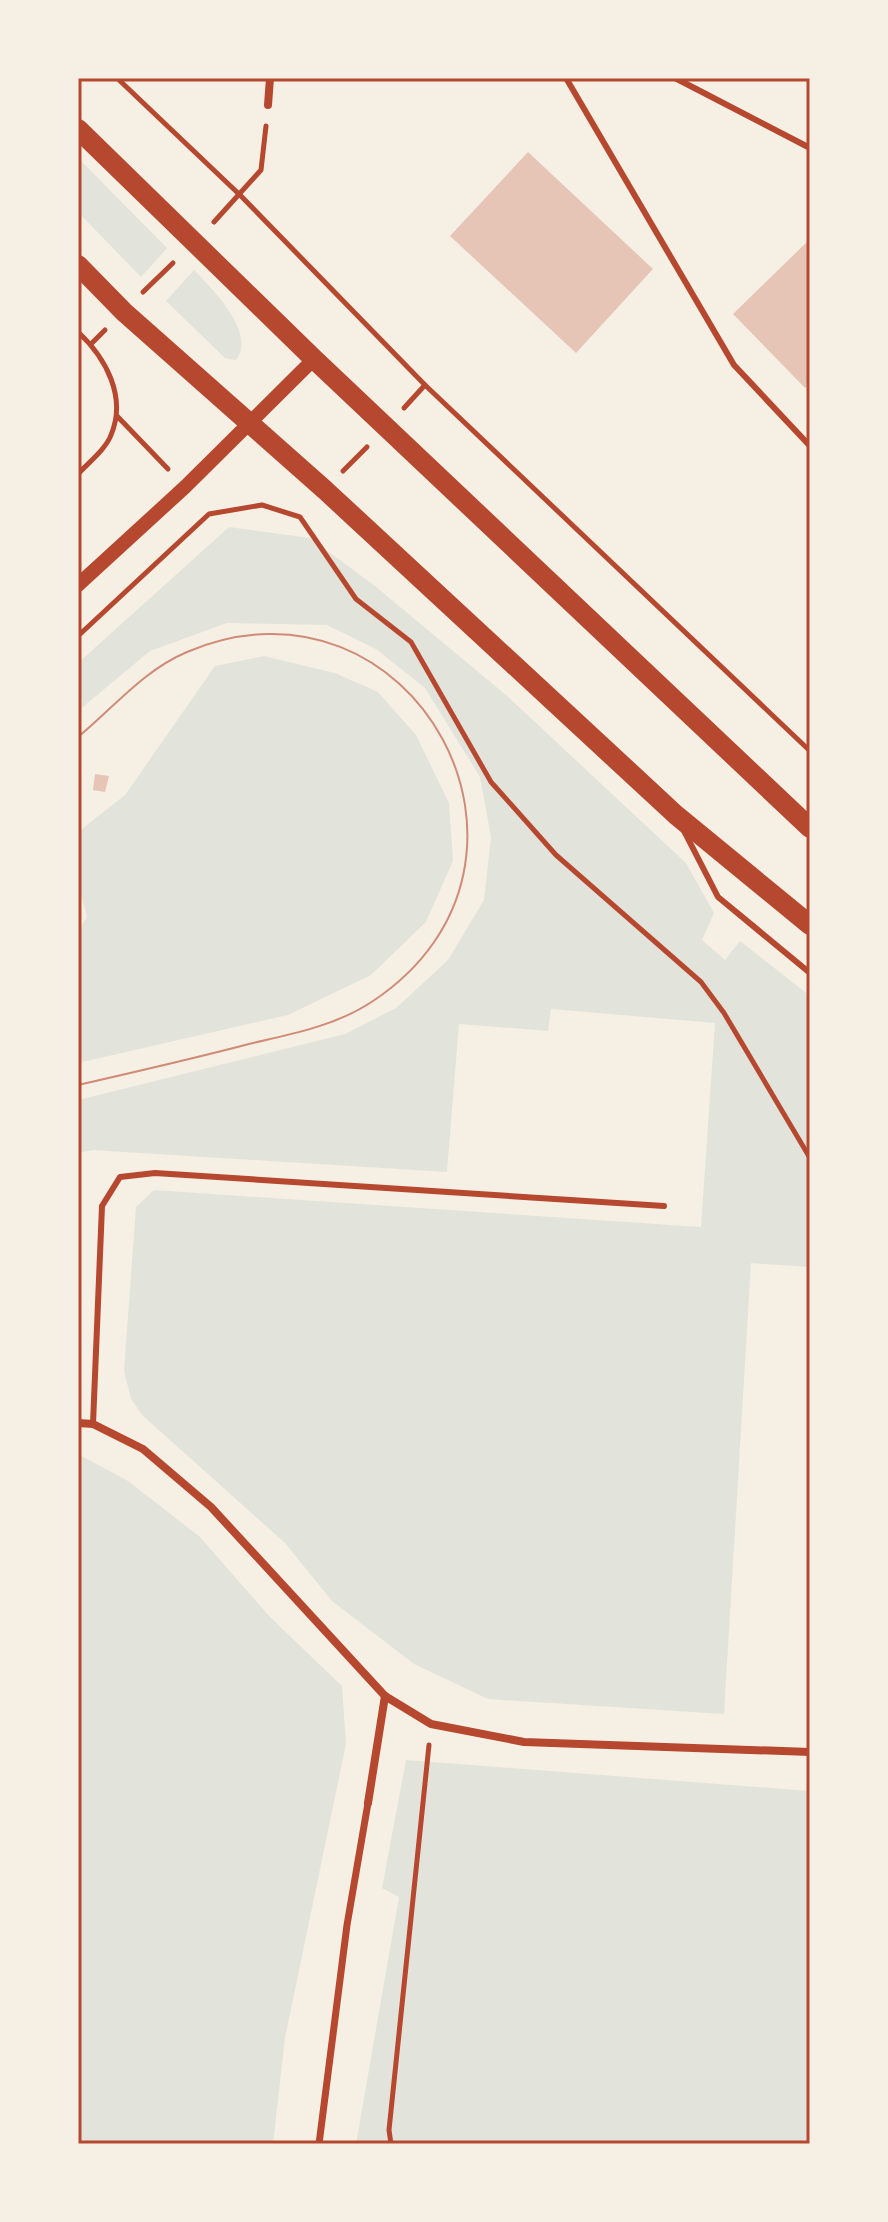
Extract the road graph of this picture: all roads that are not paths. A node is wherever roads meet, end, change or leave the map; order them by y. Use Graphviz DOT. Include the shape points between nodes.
graph roads {
  1 [pos="270,78"];
  2 [pos="566,78"];
  3 [pos="675,78"];
  4 [pos="268,105"];
  5 [pos="78,129"];
  6 [pos="810,148"];
  7 [pos="78,265"];
  8 [pos="314,359"];
  9 [pos="249,422"];
  10 [pos="810,446"];
  11 [pos="78,585"];
  12 [pos="676,815"];
  13 [pos="810,828"];
  14 [pos="810,925"];
  15 [pos="810,973"];
  16 [pos="664,1206"];
  17 [pos="78,1423"];
  18 [pos="93,1424"];
  19 [pos="385,1696"];
  20 [pos="810,1752"];
  21 [pos="368,1803"];
  22 [pos="319,2144"];
  1 -- 4 [label="street"];
  2 -- 10 [label="lane" via="734,365"];
  3 -- 6 [label="lane"];
  5 -- 8 [label="main road"];
  7 -- 9 [label="main road"];
  8 -- 9 [label="street"];
  8 -- 13 [label="main road"];
  9 -- 11 [label="street"];
  9 -- 12 [label="main road"];
  12 -- 14 [label="main road"];
  12 -- 15 [label="lane" via="718,897"];
  16 -- 18 [label="lane" via="155,1173 120,1177 102,1206"];
  17 -- 18 [label="street"];
  18 -- 19 [label="street" via="143,1449 211,1507"];
  19 -- 20 [label="street" via="431,1724 524,1742"];
  19 -- 21 [label="street"];
  21 -- 22 [label="street"];
}
